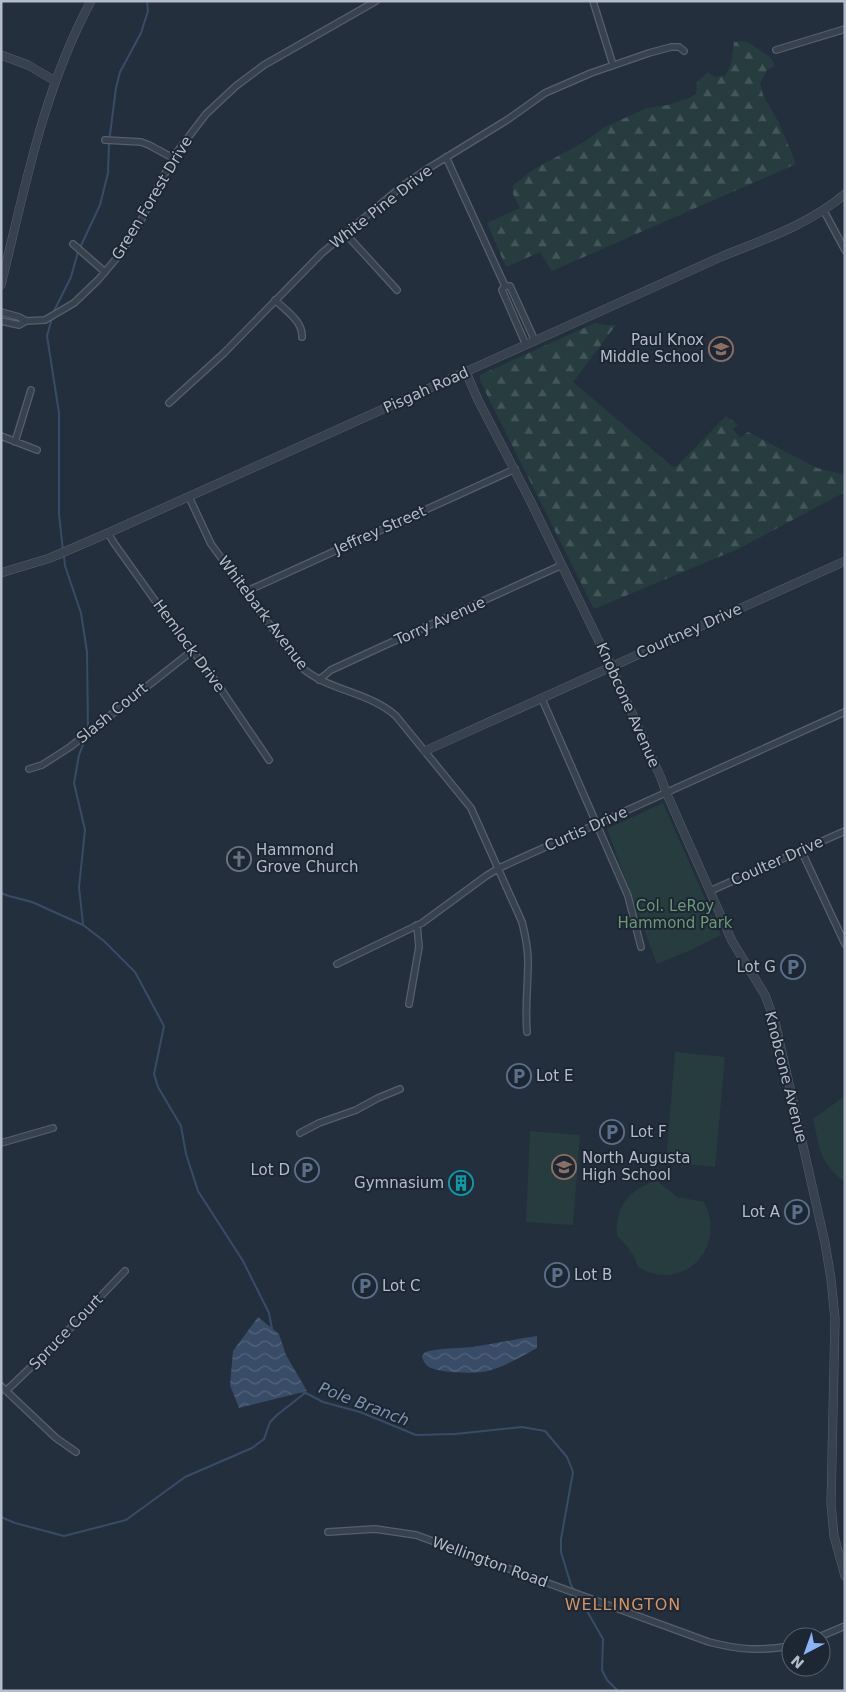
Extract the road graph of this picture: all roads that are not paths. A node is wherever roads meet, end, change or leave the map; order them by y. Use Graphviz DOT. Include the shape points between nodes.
graph roads {
  1 [pos="91,1"];
  2 [pos="376,1"];
  3 [pos="593,1"];
  4 [pos="845,29"];
  5 [pos="776,50"];
  6 [pos="684,51"];
  7 [pos="1,55"];
  8 [pos="613,65"];
  9 [pos="55,81"];
  10 [pos="105,140"];
  11 [pos="446,157"];
  12 [pos="173,158"];
  13 [pos="845,194"];
  14 [pos="824,211"];
  15 [pos="345,233"];
  16 [pos="73,244"];
  17 [pos="845,250"];
  18 [pos="105,272"];
  19 [pos="1,285"];
  20 [pos="505,286"];
  21 [pos="397,290"];
  22 [pos="274,300"];
  23 [pos="1,312"];
  24 [pos="1,321"];
  25 [pos="26,321"];
  26 [pos="302,337"];
  27 [pos="535,341"];
  28 [pos="526,345"];
  29 [pos="466,372"];
  30 [pos="31,390"];
  31 [pos="168,402"];
  32 [pos="1,436"];
  33 [pos="15,442"];
  34 [pos="37,450"];
  35 [pos="515,469"];
  36 [pos="189,496"];
  37 [pos="108,533"];
  38 [pos="845,561"];
  39 [pos="562,566"];
  40 [pos="1,574"];
  41 [pos="245,592"];
  42 [pos="192,651"];
  43 [pos="611,666"];
  44 [pos="319,680"];
  45 [pos="542,699"];
  46 [pos="845,712"];
  47 [pos="425,751"];
  48 [pos="269,760"];
  49 [pos="29,769"];
  50 [pos="666,792"];
  51 [pos="597,823"];
  52 [pos="845,831"];
  53 [pos="801,850"];
  54 [pos="499,868"];
  55 [pos="710,891"];
  56 [pos="417,925"];
  57 [pos="844,943"];
  58 [pos="642,947"];
  59 [pos="337,964"];
  60 [pos="409,1004"];
  61 [pos="527,1032"];
  62 [pos="400,1089"];
  63 [pos="53,1128"];
  64 [pos="300,1133"];
  65 [pos="1,1143"];
  66 [pos="125,1271"];
  67 [pos="1,1386"];
  68 [pos="6,1391"];
  69 [pos="76,1452"];
  70 [pos="328,1532"];
  71 [pos="845,1576"];
  72 [pos="845,1626"];
  73 [pos="831,1632"];
  74 [pos="781,1647"];
  1 -- 9 [label="street"];
  2 -- 12 [label="street, Green Forest Drive" via="255,71 206,114"];
  3 -- 8 [label="street"];
  4 -- 5 [label="street"];
  6 -- 8 [label="street, White Pine Drive" via="671,47"];
  7 -- 9 [label="street" via="28,64"];
  8 -- 11 [label="street, White Pine Drive" via="545,93"];
  9 -- 19 [label="street"];
  10 -- 12 [label="street" via="141,142"];
  11 -- 15 [label="street, White Pine Drive" via="401,187"];
  11 -- 20 [label="street"];
  12 -- 18 [label="street, Green Forest Drive" via="139,224"];
  13 -- 14 [label="street, Pisgah Road"];
  14 -- 17 [label="street"];
  14 -- 27 [label="street, Pisgah Road"];
  15 -- 21 [label="street"];
  15 -- 22 [label="street, White Pine Drive"];
  16 -- 18 [label="street"];
  18 -- 25 [label="street, Green Forest Drive" via="66,309 45,320"];
  20 -- 27 [label="street" via="510,286"];
  20 -- 28 [label="street" via="502,290"];
  22 -- 26 [label="street" via="298,323"];
  22 -- 31 [label="street, White Pine Drive" via="224,353"];
  23 -- 25 [label="street, Green Forest Drive"];
  24 -- 25 [label="street, Green Forest Drive" via="19,325"];
  27 -- 28 [label="street, Pisgah Road"];
  28 -- 29 [label="street, Pisgah Road"];
  29 -- 35 [label="street, Knobcone Avenue"];
  29 -- 36 [label="street, Pisgah Road"];
  30 -- 33 [label="street"];
  32 -- 33 [label="street"];
  33 -- 34 [label="street"];
  35 -- 39 [label="street, Knobcone Avenue"];
  35 -- 41 [label="street, Jeffrey Street"];
  36 -- 37 [label="street, Pisgah Road"];
  36 -- 41 [label="street, Whitebark Avenue" via="211,544"];
  37 -- 40 [label="street, Pisgah Road" via="50,558"];
  37 -- 42 [label="street, Hemlock Drive"];
  38 -- 43 [label="street, Courtney Drive"];
  39 -- 43 [label="street, Knobcone Avenue"];
  39 -- 44 [label="street, Torry Avenue" via="339,666"];
  41 -- 44 [label="street, Whitebark Avenue" via="300,666"];
  42 -- 48 [label="street, Hemlock Drive"];
  42 -- 49 [label="street, Slash Court" via="70,747 42,765"];
  43 -- 45 [label="street, Courtney Drive"];
  43 -- 50 [label="street, Knobcone Avenue"];
  44 -- 47 [label="street, Whitebark Avenue" via="387,708"];
  45 -- 47 [label="street, Courtney Drive"];
  45 -- 51 [label="street"];
  46 -- 50 [label="street, Curtis Drive"];
  47 -- 54 [label="street, Whitebark Avenue" via="471,808"];
  50 -- 51 [label="street, Curtis Drive"];
  50 -- 55 [label="street, Knobcone Avenue"];
  51 -- 54 [label="street, Curtis Drive"];
  51 -- 58 [label="street" via="628,896"];
  52 -- 53 [label="street, Coulter Drive"];
  53 -- 55 [label="street, Coulter Drive"];
  53 -- 57 [label="street"];
  54 -- 56 [label="street, Curtis Drive"];
  54 -- 61 [label="street, Whitebark Avenue" via="522,922 526,940"];
  55 -- 71 [label="street, Knobcone Avenue" via="732,940 765,995 775,1022 825,1242 835,1319 832,1504 834,1536"];
  56 -- 59 [label="street, Curtis Drive"];
  56 -- 60 [label="street" via="419,946"];
  62 -- 64 [label="street"];
  63 -- 65 [label="street"];
  66 -- 68 [label="street, Spruce Court"];
  67 -- 68 [label="street"];
  68 -- 69 [label="street" via="56,1438"];
  70 -- 74 [label="street, Wellington Road" via="375,1529 416,1535 709,1642 758,1650"];
  72 -- 73 [label="street"];
}
